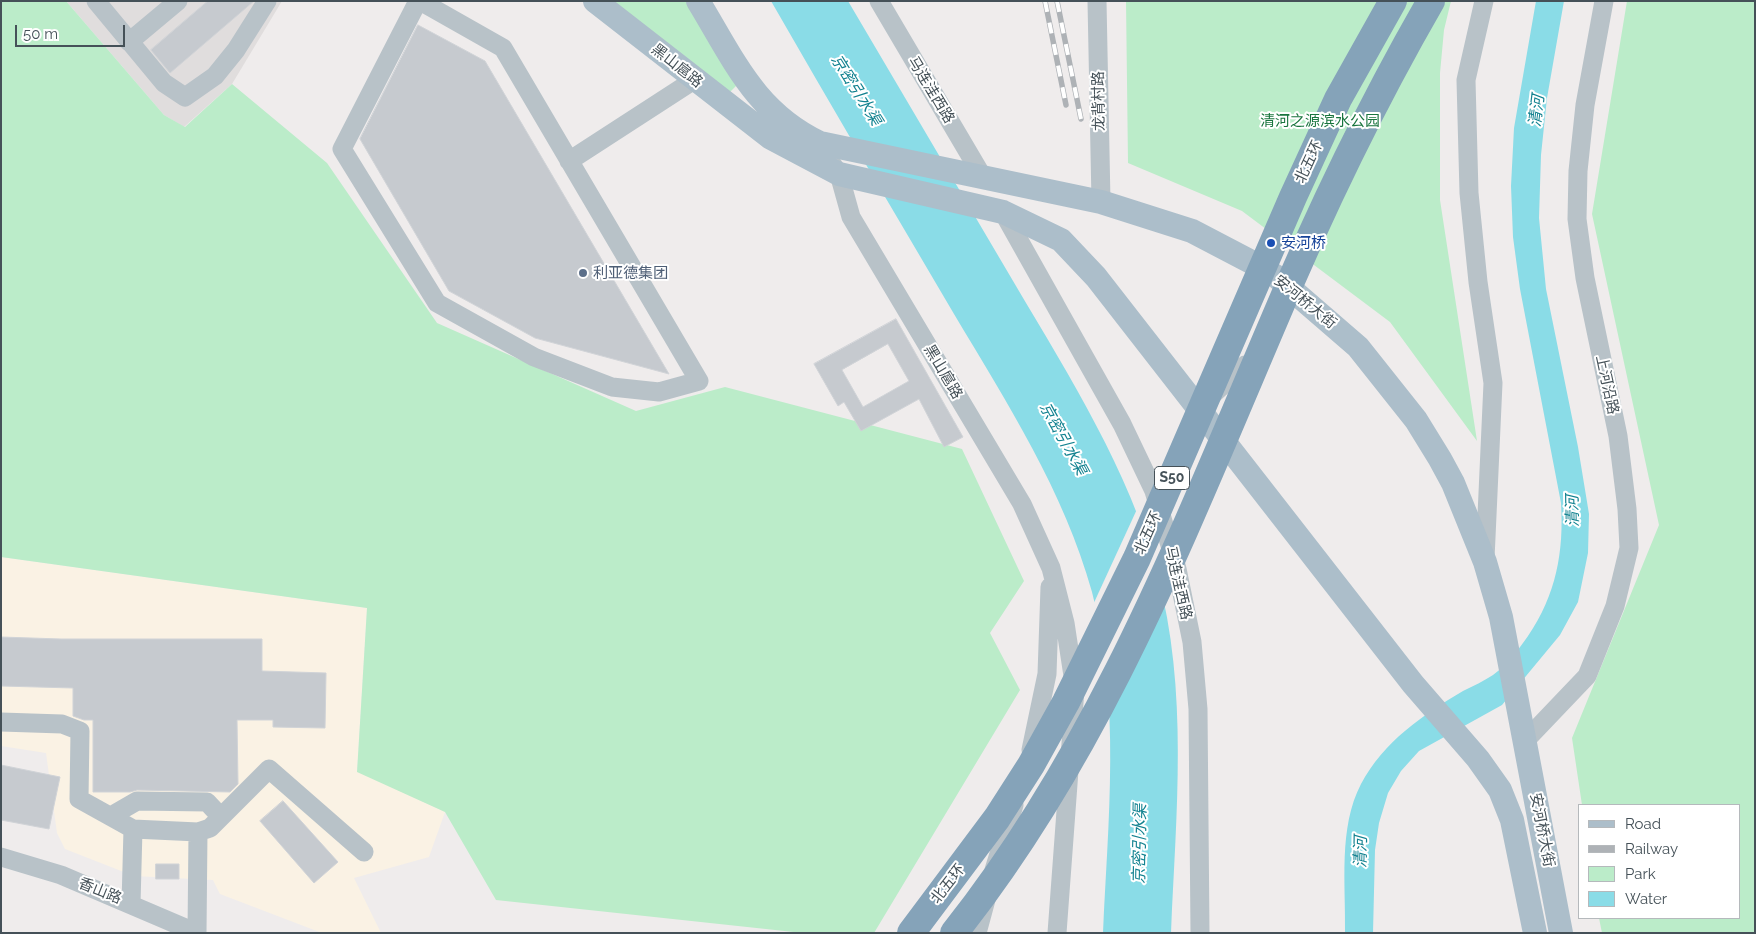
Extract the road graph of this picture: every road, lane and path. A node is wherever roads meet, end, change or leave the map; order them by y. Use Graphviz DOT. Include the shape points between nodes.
graph roads {
  1 [pos="96,1"];
  2 [pos="178,1"];
  3 [pos="267,1"];
  4 [pos="419,1"];
  5 [pos="595,1"];
  6 [pos="698,1"];
  7 [pos="879,1"];
  8 [pos="1097,1"];
  9 [pos="1393,1"];
  10 [pos="1431,1"];
  11 [pos="1484,1"];
  12 [pos="1604,1"];
  13 [pos="129,42"];
  14 [pos="694,80"];
  15 [pos="820,144"];
  16 [pos="569,160"];
  17 [pos="839,174"];
  18 [pos="984,179"];
  19 [pos="1101,202"];
  20 [pos="1003,212"];
  21 [pos="1246,365"];
  22 [pos="1198,408"];
  23 [pos="1485,562"];
  24 [pos="1051,568"];
  25 [pos="1,722"];
  26 [pos="1524,734"];
  27 [pos="111,816"];
  28 [pos="221,817"];
  29 [pos="134,829"];
  30 [pos="198,832"];
  31 [pos="364,852"];
  32 [pos="1,857"];
  33 [pos="131,904"];
  34 [pos="197,933"];
  35 [pos="911,933"];
  36 [pos="954,933"];
  37 [pos="977,933"];
  38 [pos="1057,933"];
  39 [pos="1200,933"];
  40 [pos="1535,933"];
  41 [pos="1561,933"];
  1 -- 13 [label="street"];
  2 -- 13 [label="street"];
  3 -- 13 [label="street" via="241,43 215,76 185,97 164,83"];
  4 -- 16 [label="street" via="503,48"];
  4 -- 16 [label="street" via="342,149 437,302 534,357 612,387 660,392 699,381"];
  5 -- 14 [label="main road, 黑山扈路"];
  6 -- 15 [label="main road" via="765,106 786,125"];
  7 -- 18 [label="street, 马连洼西路"];
  8 -- 19 [label="street, 龙背村路"];
  9 -- 35 [label="highway, 北五环 / S50" via="1338,99 1137,558 1066,702 997,818"];
  10 -- 36 [label="highway, S50" via="1396,61 1323,210 1147,616 1096,717 1029,830"];
  11 -- 23 [label="street" via="1466,80 1469,193 1493,383"];
  12 -- 26 [label="street, 上河沿路" via="1585,106 1577,220 1585,278 1618,436 1629,548 1615,606 1587,676"];
  14 -- 16 [label="street"];
  14 -- 17 [label="main road, 黑山扈路" via="771,138"];
  15 -- 17 [label="street"];
  15 -- 18 [label="main road, 安河桥大街"];
  17 -- 20 [label="main road, 黑山扈路"];
  17 -- 24 [label="street, 黑山扈路" via="851,217 1022,504"];
  18 -- 19 [label="main road, 安河桥大街"];
  19 -- 23 [label="main road, 安河桥大街" via="1192,231 1257,264 1344,334 1382,375 1416,420 1453,483"];
  20 -- 22 [label="main road" via="1061,240 1096,278"];
  20 -- 39 [label="street, 马连洼西路" via="1122,424 1154,491 1177,569 1192,642 1198,709"];
  21 -- 22 [label="street"];
  22 -- 40 [label="main road, 安河桥大街" via="1413,684 1478,759 1500,790 1508,805"];
  23 -- 26 [label="main road, 安河桥大街" via="1501,617"];
  24 -- 37 [label="street" via="1046,674 1039,719"];
  24 -- 38 [label="street, 黑山扈路" via="1065,623 1075,689"];
  25 -- 27 [label="street" via="62,724 80,731 80,798"];
  26 -- 41 [label="main road, 安河桥大街"];
  27 -- 28 [label="street" via="137,801 207,802"];
  27 -- 29 [label="street"];
  28 -- 30 [label="street" via="210,828"];
  28 -- 31 [label="street" via="268,769"];
  29 -- 30 [label="street"];
  29 -- 33 [label="street"];
  30 -- 34 [label="street"];
  32 -- 33 [label="street, 香山路" via="61,875"];
  33 -- 34 [label="street, 香山路"];
}
